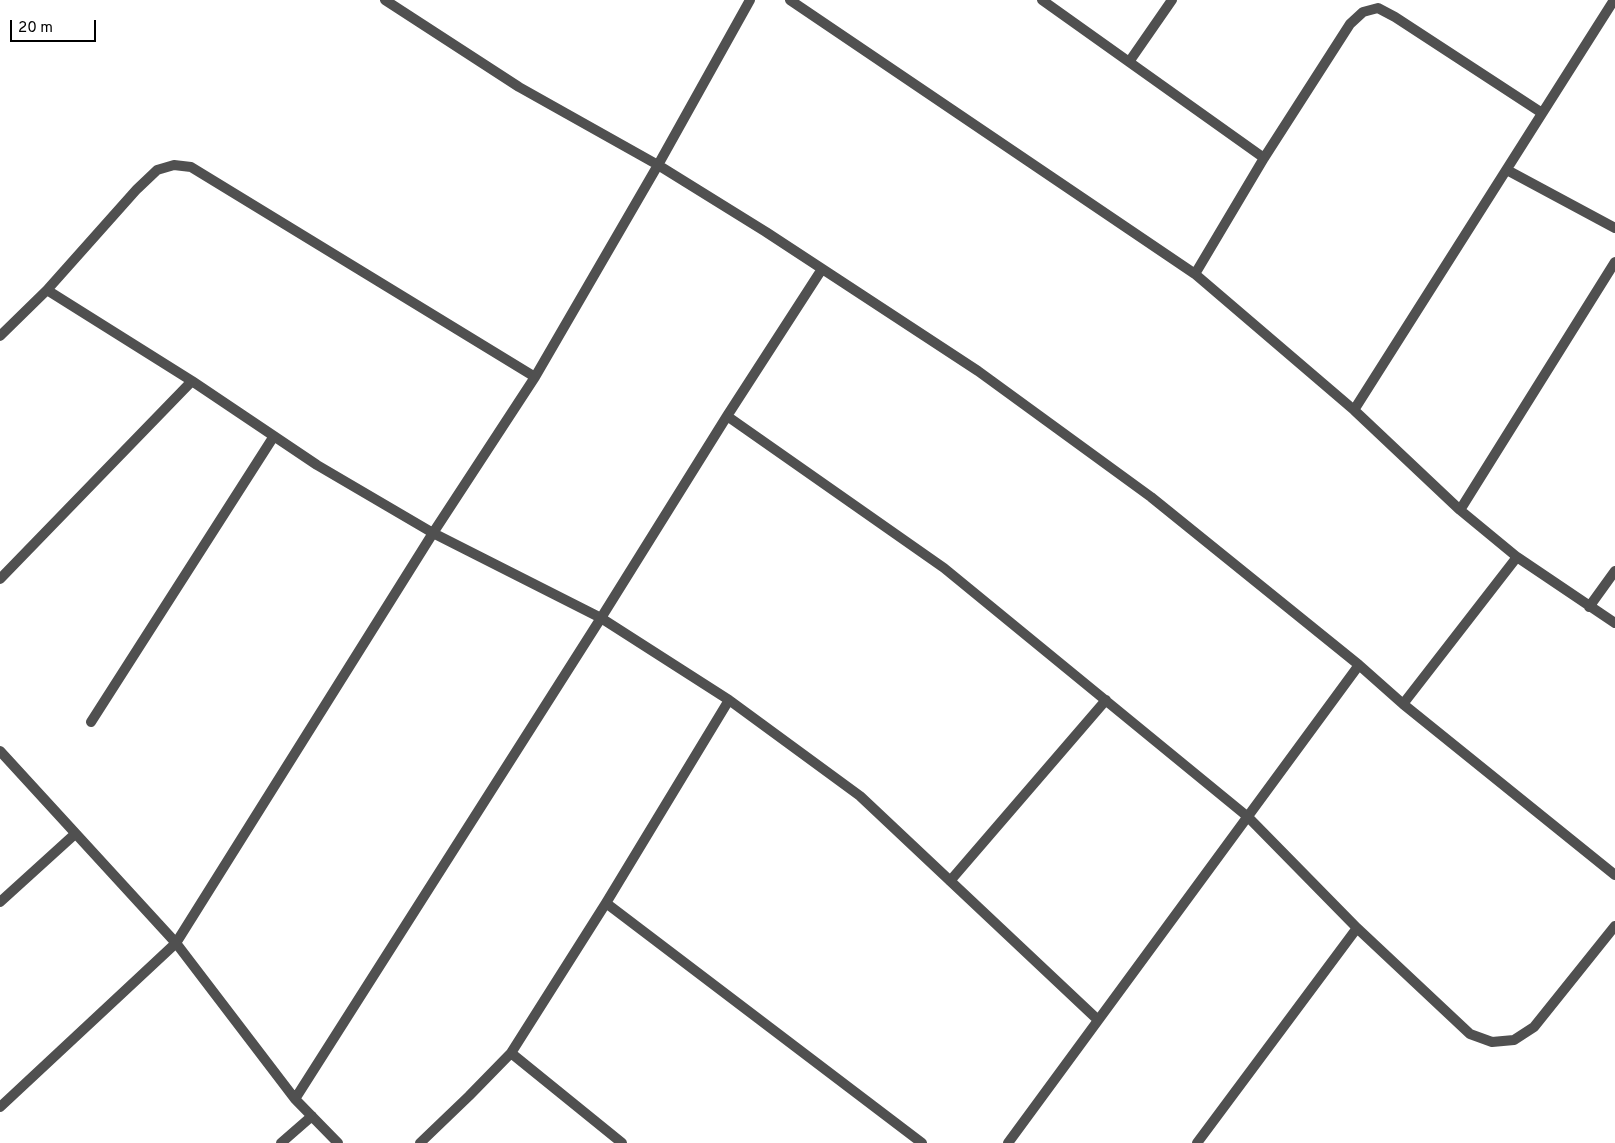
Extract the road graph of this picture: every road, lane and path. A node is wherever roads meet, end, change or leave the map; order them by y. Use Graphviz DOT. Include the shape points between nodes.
graph roads {
  1 [pos="385,0"];
  2 [pos="750,0"];
  3 [pos="790,0"];
  4 [pos="1042,0"];
  5 [pos="1172,0"];
  6 [pos="1614,0"];
  7 [pos="1129,62"];
  8 [pos="1542,113"];
  9 [pos="1264,158"];
  10 [pos="658,165"];
  11 [pos="1507,170"];
  12 [pos="1615,228"];
  13 [pos="1615,262"];
  14 [pos="822,269"];
  15 [pos="1195,274"];
  16 [pos="47,290"];
  17 [pos="0,336"];
  18 [pos="535,377"];
  19 [pos="192,382"];
  20 [pos="1354,410"];
  21 [pos="727,416"];
  22 [pos="274,436"];
  23 [pos="1460,510"];
  24 [pos="434,533"];
  25 [pos="1517,557"];
  26 [pos="1615,571"];
  27 [pos="0,579"];
  28 [pos="1590,607"];
  29 [pos="601,618"];
  30 [pos="1615,623"];
  31 [pos="1359,665"];
  32 [pos="729,700"];
  33 [pos="1106,700"];
  34 [pos="1403,704"];
  35 [pos="91,722"];
  36 [pos="0,751"];
  37 [pos="1248,817"];
  38 [pos="75,834"];
  39 [pos="1615,875"];
  40 [pos="950,882"];
  41 [pos="0,902"];
  42 [pos="606,903"];
  43 [pos="1615,926"];
  44 [pos="1357,928"];
  45 [pos="176,943"];
  46 [pos="1098,1020"];
  47 [pos="511,1053"];
  48 [pos="295,1099"];
  49 [pos="0,1107"];
  50 [pos="312,1116"];
  51 [pos="281,1143"];
  52 [pos="338,1143"];
  53 [pos="420,1143"];
  54 [pos="622,1143"];
  55 [pos="922,1143"];
  56 [pos="1008,1143"];
  57 [pos="1197,1143"];
  1 -- 10 [label="street" via="519,87"];
  2 -- 10 [label="street"];
  3 -- 15 [label="street"];
  4 -- 7 [label="street"];
  5 -- 7 [label="street"];
  6 -- 8 [label="street"];
  7 -- 9 [label="street"];
  8 -- 9 [label="street" via="1378,8 1363,12 1350,24"];
  8 -- 11 [label="street"];
  9 -- 15 [label="street"];
  10 -- 14 [label="street"];
  10 -- 18 [label="street"];
  11 -- 12 [label="street"];
  11 -- 20 [label="street"];
  13 -- 23 [label="street"];
  14 -- 21 [label="street"];
  14 -- 31 [label="street" via="978,371 1143,491"];
  15 -- 20 [label="street"];
  16 -- 17 [label="street"];
  16 -- 18 [label="street" via="157,170 174,165 191,166"];
  16 -- 19 [label="street"];
  18 -- 24 [label="street"];
  19 -- 22 [label="street"];
  19 -- 27 [label="street"];
  20 -- 23 [label="street"];
  21 -- 29 [label="street"];
  21 -- 33 [label="street" via="944,568"];
  22 -- 24 [label="street"];
  22 -- 35 [label="street"];
  23 -- 25 [label="street"];
  24 -- 29 [label="street"];
  24 -- 45 [label="street"];
  25 -- 28 [label="street"];
  25 -- 34 [label="street"];
  26 -- 28 [label="street"];
  28 -- 30 [label="street"];
  29 -- 32 [label="street"];
  29 -- 48 [label="street"];
  31 -- 34 [label="street"];
  31 -- 37 [label="street"];
  32 -- 40 [label="street" via="860,796"];
  32 -- 42 [label="street"];
  33 -- 37 [label="street"];
  33 -- 40 [label="street"];
  34 -- 39 [label="street"];
  36 -- 38 [label="street"];
  37 -- 44 [label="street"];
  37 -- 46 [label="street"];
  38 -- 41 [label="street"];
  38 -- 45 [label="street"];
  40 -- 46 [label="street"];
  42 -- 47 [label="street"];
  42 -- 55 [label="street"];
  43 -- 44 [label="street" via="1534,1027 1514,1040 1492,1042 1470,1034"];
  44 -- 57 [label="street"];
  45 -- 48 [label="street"];
  45 -- 49 [label="street"];
  46 -- 56 [label="street"];
  47 -- 53 [label="street"];
  47 -- 54 [label="street"];
  48 -- 50 [label="street"];
  50 -- 51 [label="street"];
  50 -- 52 [label="street"];
}
